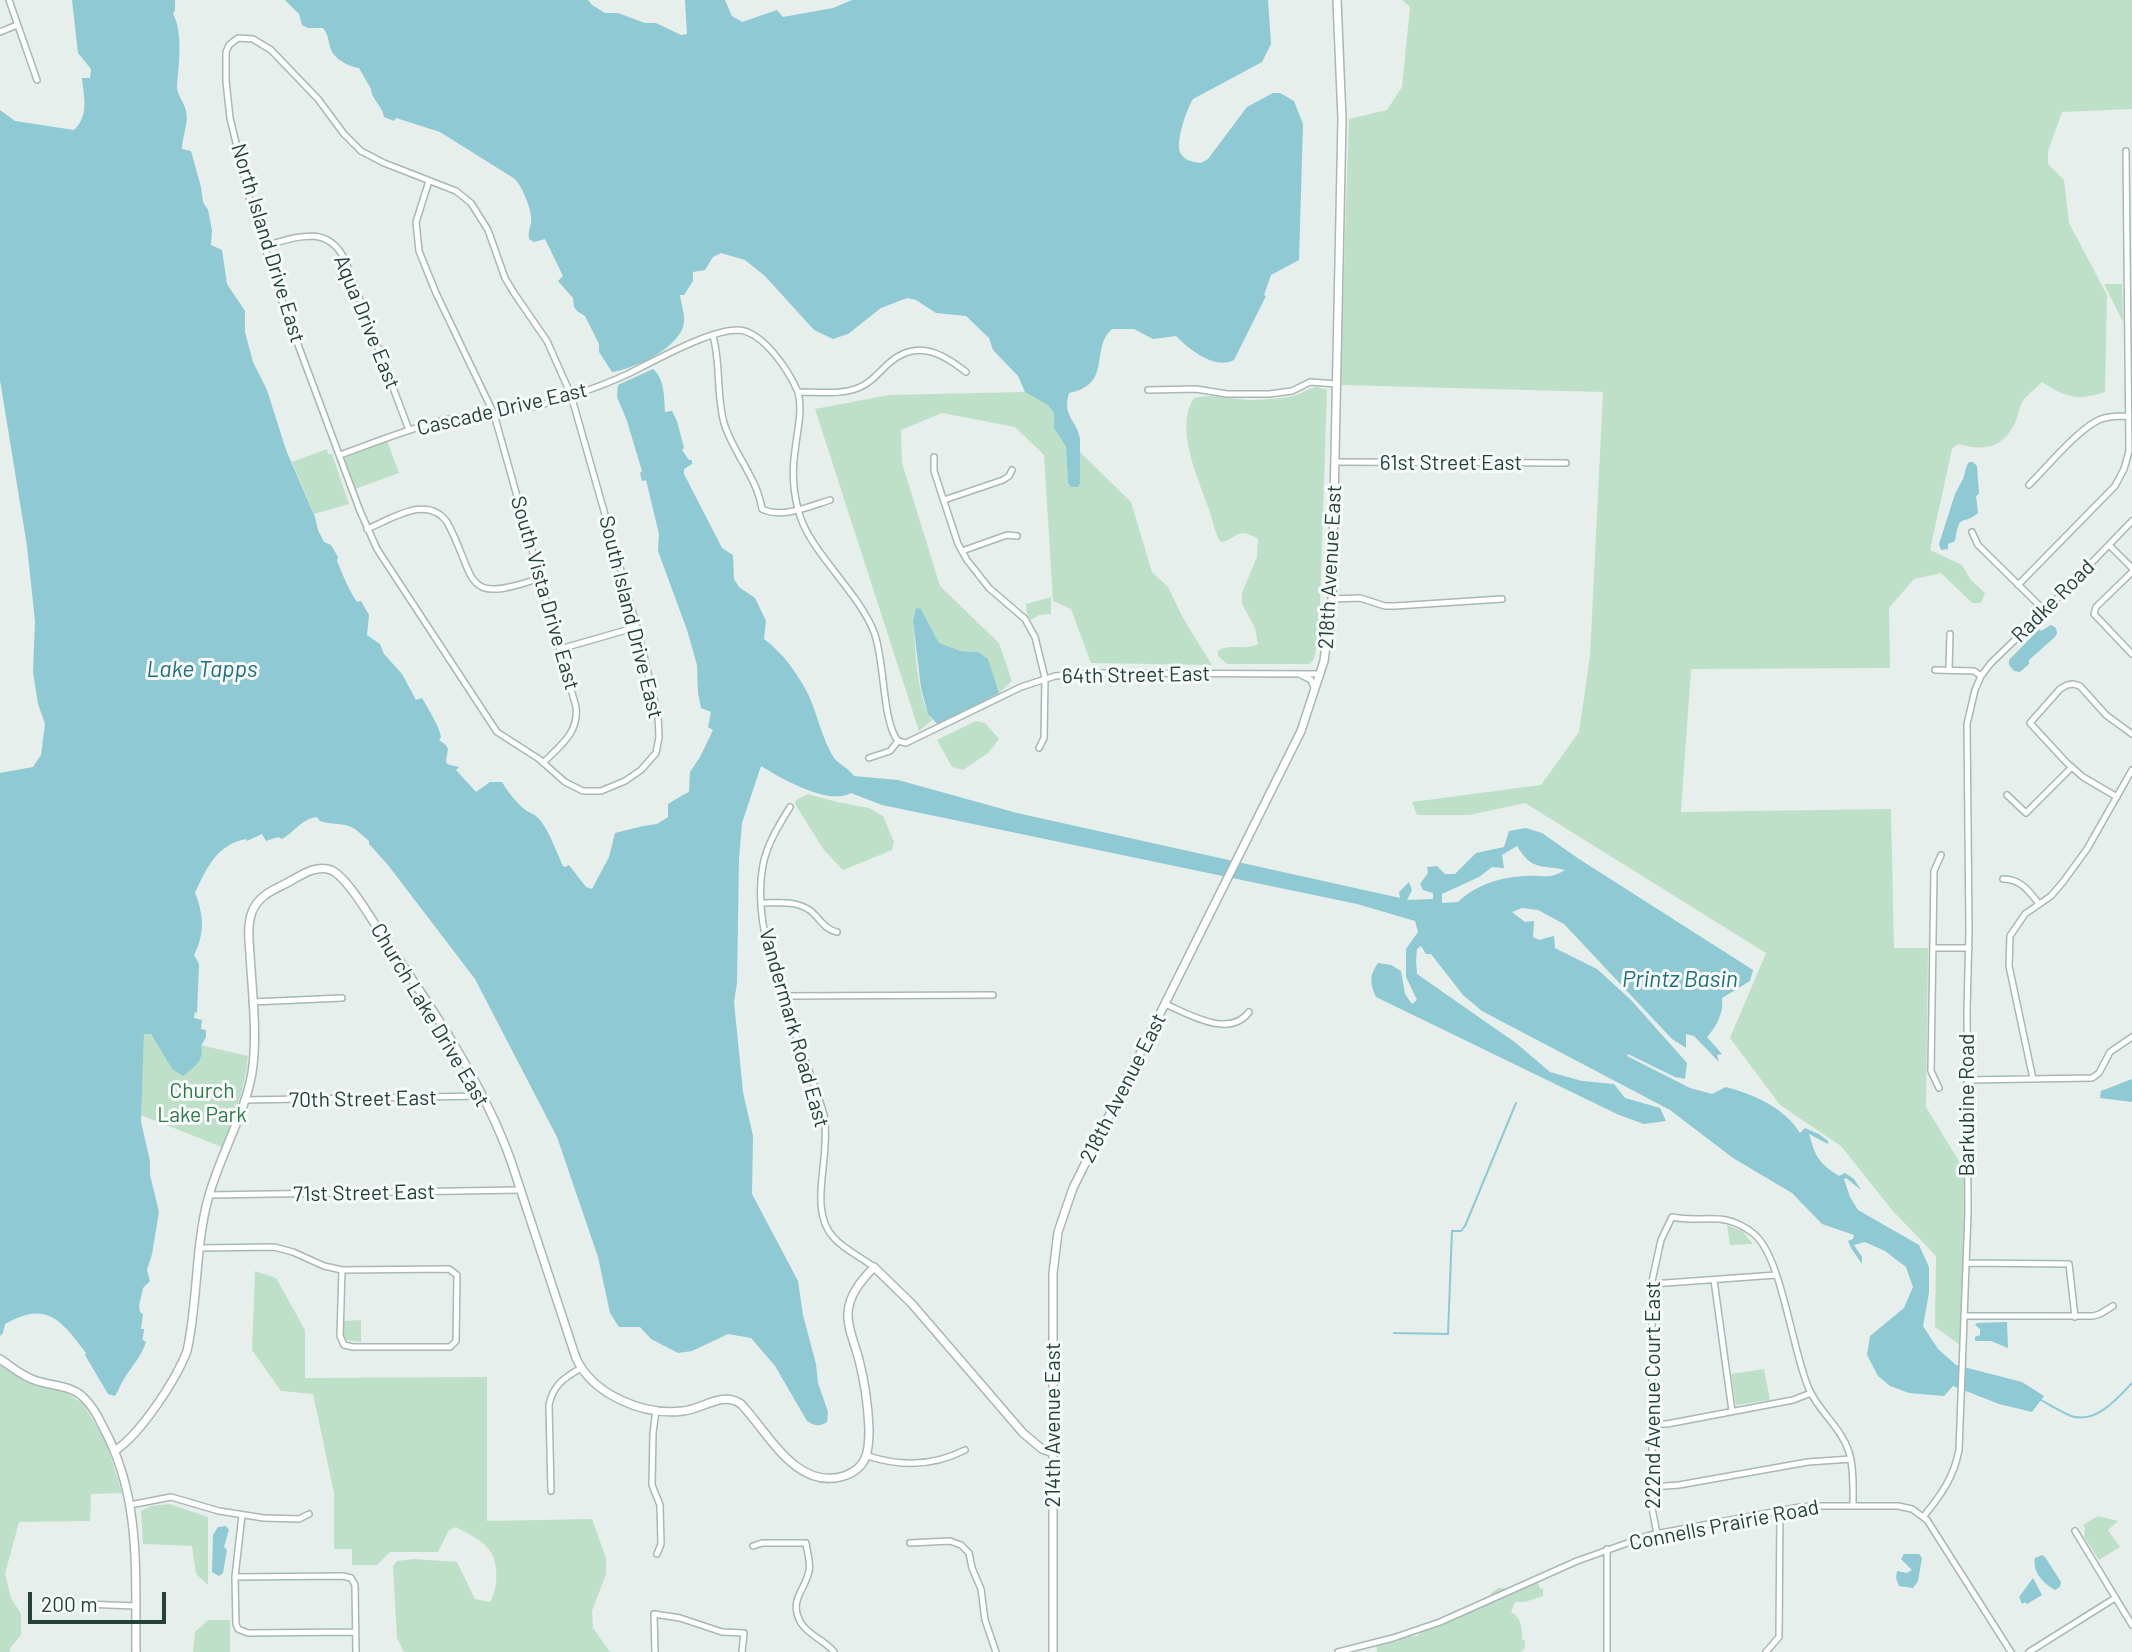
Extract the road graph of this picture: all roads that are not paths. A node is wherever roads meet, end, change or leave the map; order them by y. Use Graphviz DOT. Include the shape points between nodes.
graph roads {
  1 [pos="9,0"];
  2 [pos="1337,0"];
  3 [pos="17,25"];
  4 [pos="0,32"];
  5 [pos="37,80"];
  6 [pos="2126,151"];
  7 [pos="429,181"];
  8 [pos="2129,244"];
  9 [pos="264,246"];
  10 [pos="713,335"];
  11 [pos="966,372"];
  12 [pos="1337,384"];
  13 [pos="1148,390"];
  14 [pos="799,392"];
  15 [pos="571,394"];
  16 [pos="494,414"];
  17 [pos="2129,416"];
  18 [pos="410,430"];
  19 [pos="340,455"];
  20 [pos="934,457"];
  21 [pos="1335,462"];
  22 [pos="1566,463"];
  23 [pos="1013,470"];
  24 [pos="2029,485"];
  25 [pos="830,500"];
  26 [pos="944,500"];
  27 [pos="798,510"];
  28 [pos="2132,521"];
  29 [pos="367,529"];
  30 [pos="1972,532"];
  31 [pos="1017,536"];
  32 [pos="2109,545"];
  33 [pos="962,551"];
  34 [pos="2132,570"];
  35 [pos="540,578"];
  36 [pos="2018,584"];
  37 [pos="1332,599"];
  38 [pos="1502,599"];
  39 [pos="2045,611"];
  40 [pos="637,627"];
  41 [pos="1950,634"];
  42 [pos="560,649"];
  43 [pos="2132,654"];
  44 [pos="1949,669"];
  45 [pos="1935,670"];
  46 [pos="1298,673"];
  47 [pos="1321,674"];
  48 [pos="1981,676"];
  49 [pos="1045,678"];
  50 [pos="1978,684"];
  51 [pos="1315,691"];
  52 [pos="2132,734"];
  53 [pos="898,741"];
  54 [pos="1040,748"];
  55 [pos="869,758"];
  56 [pos="543,763"];
  57 [pos="2072,767"];
  58 [pos="2132,770"];
  59 [pos="2007,795"];
  60 [pos="2117,797"];
  61 [pos="790,807"];
  62 [pos="1941,855"];
  63 [pos="2003,879"];
  64 [pos="761,903"];
  65 [pos="2039,904"];
  66 [pos="837,932"];
  67 [pos="1933,948"];
  68 [pos="1969,948"];
  69 [pos="993,995"];
  70 [pos="783,996"];
  71 [pos="342,998"];
  72 [pos="252,1002"];
  73 [pos="1165,1004"];
  74 [pos="1249,1012"];
  75 [pos="2132,1037"];
  76 [pos="2033,1079"];
  77 [pos="1967,1080"];
  78 [pos="1939,1088"];
  79 [pos="482,1096"];
  80 [pos="244,1100"];
  81 [pos="520,1190"];
  82 [pos="209,1195"];
  83 [pos="1068,1201"];
  84 [pos="201,1248"];
  85 [pos="1967,1263"];
  86 [pos="874,1267"];
  87 [pos="342,1270"];
  88 [pos="1776,1275"];
  89 [pos="1714,1280"];
  90 [pos="1652,1284"];
  91 [pos="2113,1306"];
  92 [pos="1965,1316"];
  93 [pos="2075,1317"];
  94 [pos="0,1359"];
  95 [pos="581,1368"];
  96 [pos="1811,1393"];
  97 [pos="656,1410"];
  98 [pos="1732,1411"];
  99 [pos="1652,1424"];
  100 [pos="116,1450"];
  101 [pos="965,1451"];
  102 [pos="1053,1453"];
  103 [pos="868,1456"];
  104 [pos="1851,1460"];
  105 [pos="1652,1487"];
  106 [pos="551,1491"];
  107 [pos="130,1505"];
  108 [pos="1853,1505"];
  109 [pos="1780,1511"];
  110 [pos="309,1514"];
  111 [pos="242,1515"];
  112 [pos="1924,1516"];
  113 [pos="2075,1531"];
  114 [pos="1657,1534"];
  115 [pos="910,1542"];
  116 [pos="753,1546"];
  117 [pos="1607,1549"];
  118 [pos="657,1554"];
  119 [pos="235,1577"];
  120 [pos="2115,1598"];
  121 [pos="85,1604"];
  122 [pos="135,1606"];
  123 [pos="2132,1625"];
  124 [pos="355,1632"];
  125 [pos="136,1652"];
  126 [pos="356,1652"];
  127 [pos="656,1652"];
  128 [pos="742,1652"];
  129 [pos="834,1652"];
  130 [pos="996,1652"];
  131 [pos="1053,1652"];
  132 [pos="1338,1652"];
  133 [pos="1607,1652"];
  134 [pos="1766,1652"];
  135 [pos="2011,1652"];
  136 [pos="2029,1652"];
  1 -- 3 [label="street"];
  2 -- 12 [label="street, 218th Avenue East" via="1342,130"];
  3 -- 4 [label="street"];
  3 -- 5 [label="street"];
  6 -- 8 [label="street"];
  7 -- 9 [label="street, North Island Drive East" via="361,151 271,50 253,39 238,38 226,52 228,99"];
  7 -- 15 [label="street, North Island Drive East" via="456,191 475,208 505,278 547,341"];
  7 -- 16 [label="street, South Vista Drive East" via="416,222 419,251"];
  8 -- 17 [label="street"];
  9 -- 18 [label="street, Aqua Drive East" via="313,236 338,247"];
  9 -- 19 [label="street, North Island Drive East"];
  10 -- 14 [label="street" via="738,330 753,335 783,365"];
  10 -- 15 [label="street, Cascade Drive East" via="606,384"];
  10 -- 27 [label="street" via="725,427 760,495 762,509"];
  11 -- 14 [label="street" via="944,356 917,351 898,356 855,389"];
  12 -- 13 [label="street" via="1310,382 1292,391 1269,394"];
  12 -- 21 [label="street, 218th Avenue East"];
  14 -- 27 [label="street" via="793,468"];
  15 -- 16 [label="street, Cascade Drive East"];
  15 -- 40 [label="street, South Island Drive East"];
  16 -- 18 [label="street, Cascade Drive East"];
  16 -- 35 [label="street, South Vista Drive East"];
  17 -- 24 [label="street" via="2096,421"];
  17 -- 36 [label="street" via="2129,451 2115,486"];
  18 -- 19 [label="street, Cascade Drive East"];
  19 -- 29 [label="street, South Island Drive East"];
  20 -- 26 [label="street"];
  21 -- 22 [label="street, 61st Street East"];
  21 -- 37 [label="street, 218th Avenue East"];
  23 -- 26 [label="street" via="1003,480"];
  25 -- 27 [label="street"];
  26 -- 33 [label="street"];
  27 -- 53 [label="street" via="814,543 870,621"];
  28 -- 32 [label="street, Radke Road"];
  29 -- 35 [label="street" via="429,508 447,522 477,585 502,589"];
  29 -- 56 [label="street, South Island Drive East" via="493,728"];
  30 -- 36 [label="street" via="1978,545"];
  31 -- 33 [label="street" via="1007,535"];
  32 -- 34 [label="street"];
  32 -- 39 [label="street, Radke Road"];
  33 -- 49 [label="street" via="980,579 1031,628"];
  34 -- 43 [label="street" via="2094,614"];
  35 -- 42 [label="street, South Vista Drive East"];
  36 -- 39 [label="street"];
  37 -- 38 [label="street" via="1360,598 1385,606"];
  37 -- 47 [label="street, 218th Avenue East"];
  39 -- 48 [label="street, Radke Road"];
  40 -- 42 [label="street"];
  40 -- 56 [label="street, South Island Drive East" via="657,715 656,753 631,779 596,792 570,785"];
  41 -- 44 [label="street"];
  42 -- 56 [label="street, South Vista Drive East" via="576,720 567,739"];
  44 -- 45 [label="street"];
  44 -- 48 [label="street"];
  46 -- 47 [label="street, 64th Street East"];
  46 -- 49 [label="street, 64th Street East" via="1090,673"];
  46 -- 51 [label="street" via="1311,680"];
  47 -- 51 [label="street, 218th Avenue East"];
  48 -- 50 [label="street, Radke Road"];
  49 -- 53 [label="street, 64th Street East" via="906,743"];
  49 -- 54 [label="street"];
  50 -- 68 [label="street, Barkubine Road" via="1967,724"];
  51 -- 73 [label="street, 218th Avenue East" via="1301,731"];
  52 -- 57 [label="street" via="2106,715 2080,686 2067,685 2030,723"];
  53 -- 55 [label="street, 64th Street East" via="890,751"];
  57 -- 59 [label="street" via="2026,813"];
  57 -- 60 [label="street"];
  58 -- 60 [label="street"];
  60 -- 65 [label="street" via="2075,866"];
  61 -- 64 [label="street, Vandermark Road East" via="763,863"];
  62 -- 67 [label="street" via="1934,871"];
  63 -- 65 [label="street" via="2026,887"];
  64 -- 66 [label="street" via="798,904"];
  64 -- 70 [label="street, Vandermark Road East" via="768,948"];
  65 -- 76 [label="street" via="2015,927 2008,950"];
  67 -- 68 [label="street"];
  67 -- 78 [label="street" via="1931,1071"];
  68 -- 77 [label="street, Barkubine Road"];
  69 -- 70 [label="street"];
  70 -- 86 [label="street, Vandermark Road East" via="824,1115 824,1220 836,1240"];
  71 -- 72 [label="street"];
  72 -- 79 [label="street, Church Lake Drive East" via="249,920 255,904 305,873 331,870 386,940"];
  72 -- 80 [label="street, Church Lake Drive East" via="253,1067"];
  73 -- 74 [label="street" via="1219,1024 1234,1023"];
  73 -- 83 [label="street, 218th Avenue East"];
  75 -- 76 [label="street" via="2110,1052 2092,1078"];
  76 -- 77 [label="street"];
  77 -- 85 [label="street, Barkubine Road"];
  79 -- 80 [label="street, 70th Street East"];
  79 -- 81 [label="street, Church Lake Drive East" via="506,1146"];
  80 -- 82 [label="street, Church Lake Drive East"];
  81 -- 82 [label="street, 71st Street East"];
  81 -- 95 [label="street, Church Lake Drive East"];
  82 -- 84 [label="street, Church Lake Drive East"];
  83 -- 102 [label="street, 214th Avenue East" via="1053,1262"];
  84 -- 87 [label="street" via="274,1247"];
  84 -- 100 [label="street, Church Lake Drive East" via="184,1359 135,1434"];
  85 -- 92 [label="street, Barkubine Road"];
  85 -- 93 [label="street" via="2069,1264"];
  86 -- 102 [label="street, Vandermark Road East" via="912,1304 1023,1433"];
  86 -- 103 [label="street" via="853,1293 848,1315 869,1408"];
  87 -- 87 [label="street" via="453,1270 457,1275 454,1344 344,1345 340,1336"];
  88 -- 89 [label="street"];
  88 -- 90 [label="street, 222nd Avenue Court East" via="1769,1253 1745,1228 1721,1219 1672,1217 1657,1255"];
  88 -- 96 [label="street"];
  89 -- 90 [label="street"];
  89 -- 98 [label="street"];
  90 -- 99 [label="street, 222nd Avenue Court East"];
  91 -- 93 [label="street" via="2093,1317"];
  92 -- 93 [label="street"];
  92 -- 112 [label="street, Barkubine Road" via="1956,1466 1940,1498"];
  94 -- 100 [label="street" via="27,1377 81,1395"];
  95 -- 97 [label="street, Church Lake Drive East" via="612,1395"];
  95 -- 106 [label="street" via="558,1383 549,1405"];
  96 -- 98 [label="street"];
  96 -- 104 [label="street" via="1842,1437"];
  97 -- 103 [label="street, Church Lake Drive East" via="681,1412 734,1400 790,1462 823,1477 852,1473"];
  97 -- 118 [label="street" via="652,1485 660,1505"];
  98 -- 99 [label="street"];
  99 -- 105 [label="street, 222nd Avenue Court East"];
  100 -- 107 [label="street"];
  101 -- 103 [label="street" via="921,1464"];
  102 -- 131 [label="street, 214th Avenue East"];
  104 -- 105 [label="street" via="1808,1462"];
  104 -- 108 [label="street"];
  105 -- 114 [label="street, 222nd Avenue Court East"];
  107 -- 111 [label="street" via="171,1497"];
  107 -- 122 [label="street" via="136,1549"];
  108 -- 109 [label="street, Connells Prairie Road"];
  108 -- 112 [label="street, Connells Prairie Road" via="1898,1506"];
  109 -- 114 [label="street, Connells Prairie Road"];
  109 -- 134 [label="street" via="1779,1637"];
  110 -- 111 [label="street" via="299,1519"];
  111 -- 119 [label="street"];
  112 -- 135 [label="street"];
  113 -- 120 [label="street"];
  114 -- 117 [label="street, Connells Prairie Road"];
  115 -- 130 [label="street" via="950,1541 966,1549"];
  116 -- 129 [label="street" via="806,1543 809,1568 797,1598 797,1613 806,1629"];
  117 -- 132 [label="street, Connells Prairie Road" via="1440,1622"];
  117 -- 133 [label="street"];
  119 -- 124 [label="street" via="236,1623 241,1631"];
  119 -- 124 [label="street" via="351,1578"];
  120 -- 123 [label="street"];
  120 -- 136 [label="street"];
  121 -- 122 [label="street"];
  122 -- 125 [label="street"];
  124 -- 126 [label="street"];
  127 -- 128 [label="street" via="654,1614 722,1632 744,1633"];
}
